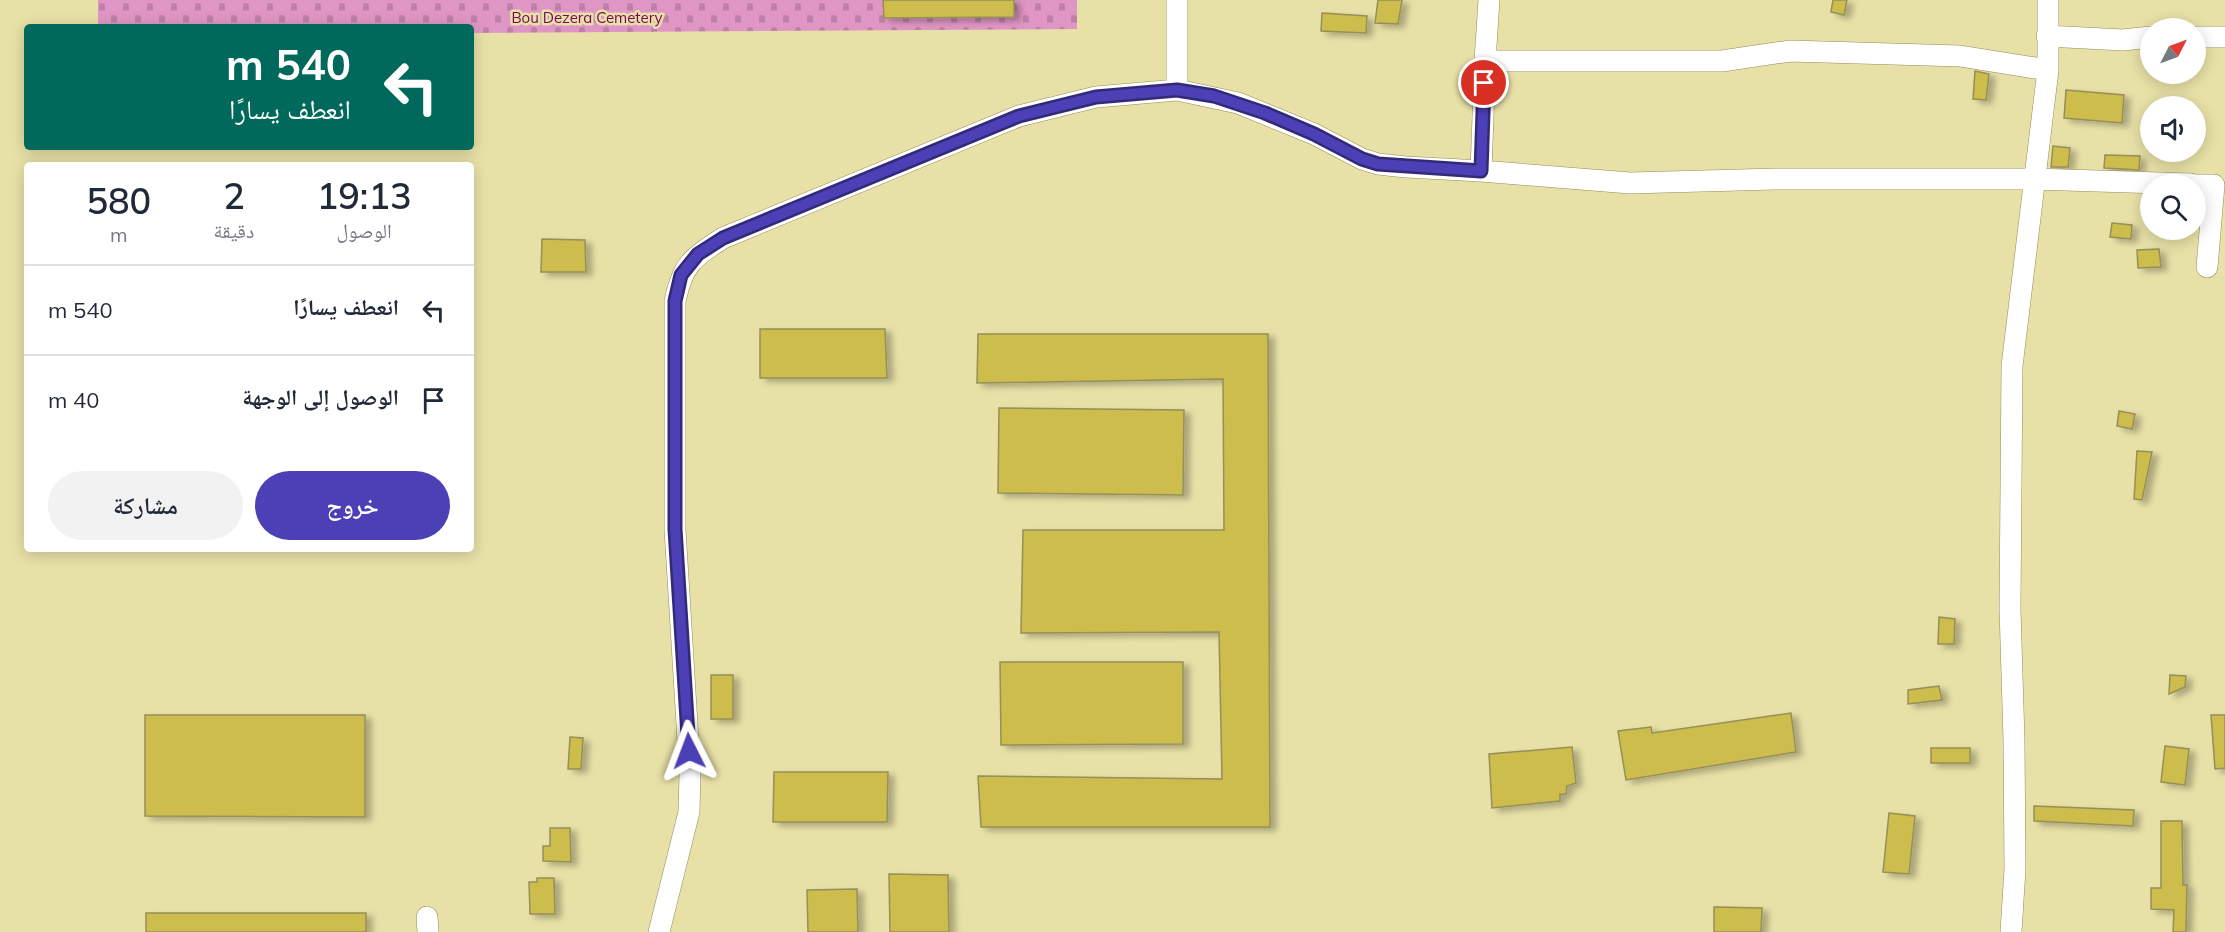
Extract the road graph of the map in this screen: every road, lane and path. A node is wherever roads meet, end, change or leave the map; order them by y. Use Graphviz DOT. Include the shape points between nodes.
graph roads {
  1 [pos="1177,0"];
  2 [pos="1489,0"];
  3 [pos="2048,0"];
  4 [pos="2047,36"];
  5 [pos="2206,37"];
  6 [pos="2225,37"];
  7 [pos="2140,39"];
  8 [pos="1485,61"];
  9 [pos="2048,70"];
  10 [pos="1177,90"];
  11 [pos="1481,171"];
  12 [pos="2034,179"];
  13 [pos="2140,182"];
  14 [pos="2212,186"];
  15 [pos="2207,267"];
  16 [pos="660,932"];
  17 [pos="2011,932"];
  1 -- 10 [label="lane"];
  2 -- 8 [label="lane"];
  3 -- 4 [label="lane"];
  4 -- 7 [label="lane"];
  4 -- 9 [label="lane"];
  5 -- 6 [label="lane"];
  8 -- 9 [label="lane" via="1722,61 1790,51 1960,56"];
  8 -- 11 [label="lane"];
  9 -- 12 [label="lane"];
  10 -- 11 [label="lane" via="1214,96 1265,113 1378,164"];
  10 -- 16 [label="lane" via="1096,97 1019,116 723,238 698,254 681,275 675,301 675,529 690,783 689,812"];
  11 -- 12 [label="lane" via="1630,183"];
  12 -- 13 [label="lane"];
  12 -- 17 [label="lane" via="2012,366 2010,609 2015,869"];
  14 -- 15 [label="lane"];
}
